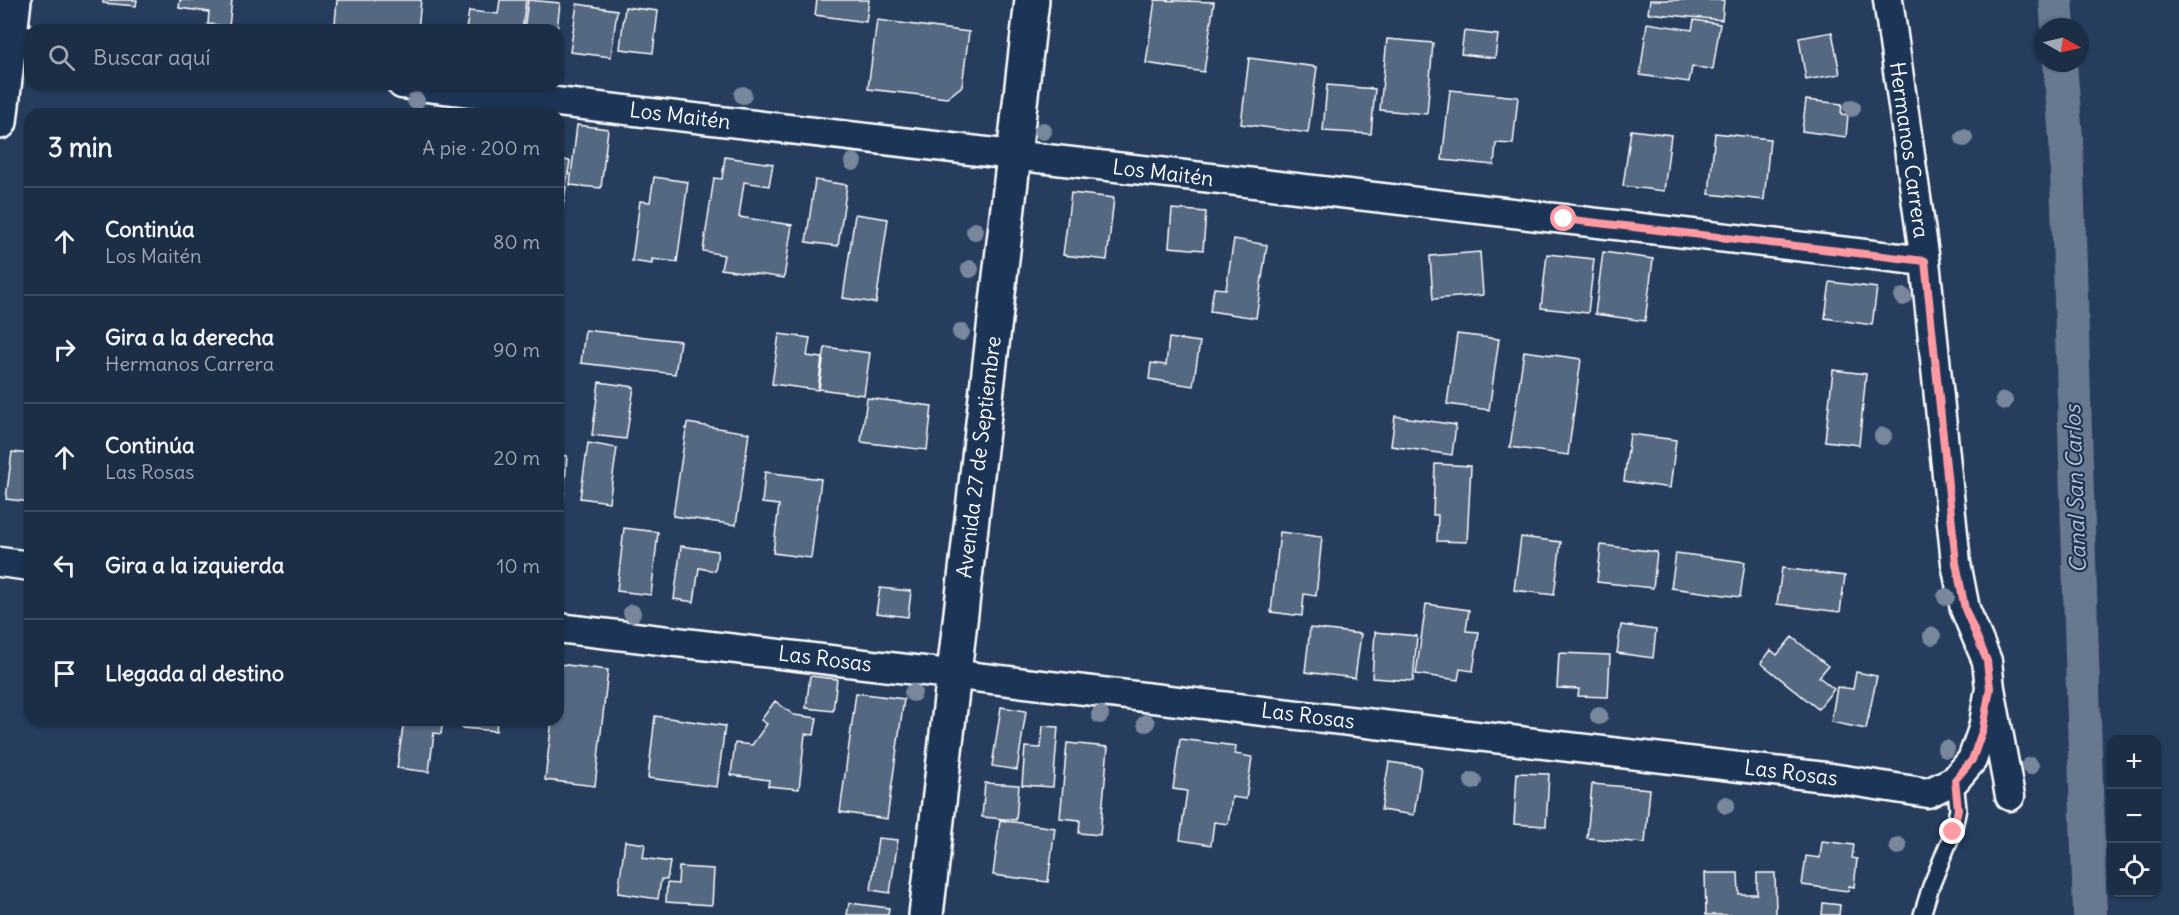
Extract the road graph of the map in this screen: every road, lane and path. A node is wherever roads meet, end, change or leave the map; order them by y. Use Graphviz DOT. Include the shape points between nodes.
graph roads {
  1 [pos="14,0"];
  2 [pos="1032,0"];
  3 [pos="1888,0"];
  4 [pos="13,39"];
  5 [pos="454,90"];
  6 [pos="0,122"];
  7 [pos="1014,155"];
  8 [pos="1925,261"];
  9 [pos="0,562"];
  10 [pos="24,565"];
  11 [pos="564,629"];
  12 [pos="954,674"];
  13 [pos="1990,688"];
  14 [pos="1955,780"];
  15 [pos="2010,796"];
  16 [pos="926,915"];
  17 [pos="1922,915"];
  1 -- 4 [label="street"];
  2 -- 7 [label="street, Avenida 27 de Septiembre"];
  3 -- 8 [label="street, Hermanos Carrera"];
  4 -- 6 [label="street"];
  5 -- 7 [label="street, Los Maitén"];
  7 -- 8 [label="street, Los Maitén"];
  7 -- 12 [label="street, Avenida 27 de Septiembre"];
  8 -- 13 [label="street, Hermanos Carrera" via="1956,563 1965,609 1987,661"];
  9 -- 10 [label="street"];
  11 -- 12 [label="street, Las Rosas"];
  12 -- 14 [label="street, Las Rosas" via="1813,775 1928,793"];
  12 -- 16 [label="street, Avenida 27 de Septiembre"];
  13 -- 14 [label="street, Las Rosas" via="1983,729 1972,760"];
  13 -- 15 [label="street, Hermanos Carrera"];
  14 -- 17 [label="lane" via="1958,809 1953,832"];
}
